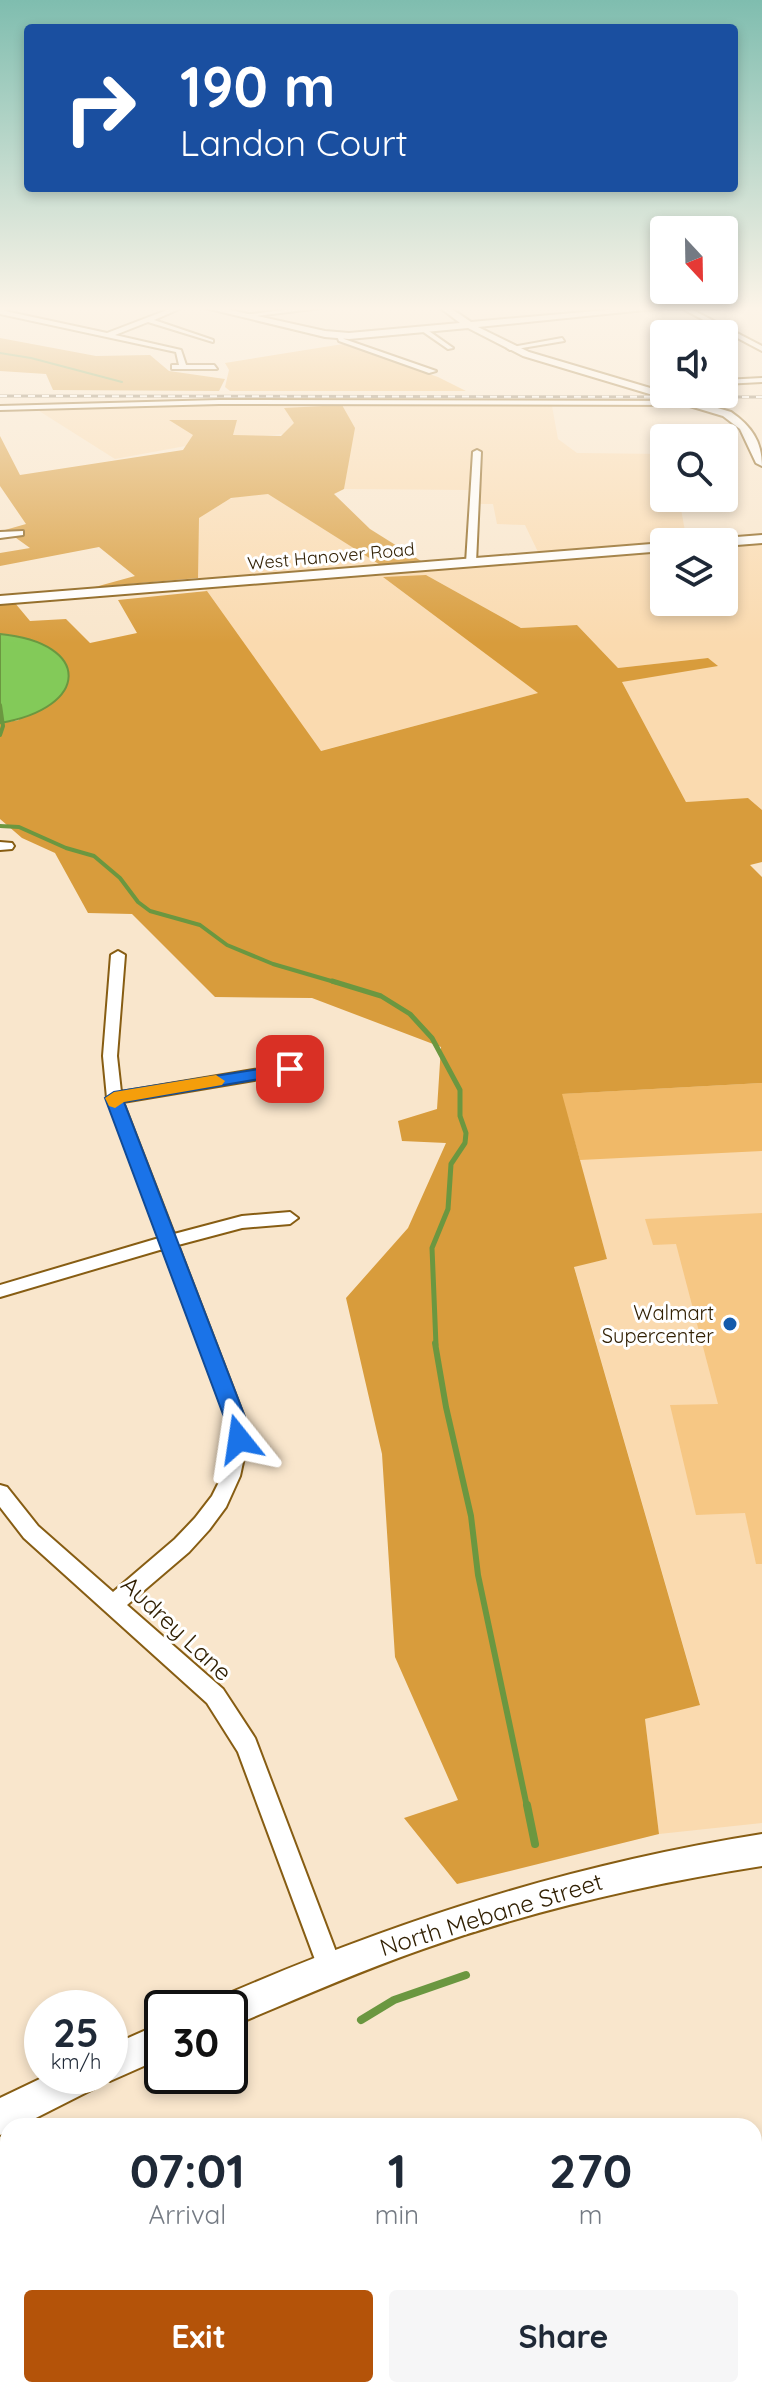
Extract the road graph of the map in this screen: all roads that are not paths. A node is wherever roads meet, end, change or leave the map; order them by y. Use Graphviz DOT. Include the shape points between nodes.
graph roads {
  1 [pos="734,419"];
  2 [pos="477,452"];
  3 [pos="762,463"];
  4 [pos="20,533"];
  5 [pos="0,535"];
  6 [pos="762,539"];
  7 [pos="738,541"];
  8 [pos="650,548"];
  9 [pos="471,563"];
  10 [pos="0,600"];
  11 [pos="118,955"];
  12 [pos="290,1069"];
  13 [pos="114,1098"];
  14 [pos="290,1218"];
  15 [pos="167,1242"];
  16 [pos="0,1291"];
  17 [pos="0,1493"];
  18 [pos="113,1604"];
  19 [pos="762,1850"];
  20 [pos="329,1965"];
  21 [pos="248,2002"];
  22 [pos="47,2094"];
  23 [pos="0,2117"];
  1 -- 3 [label="street" via="750,434"];
  2 -- 9 [label="street"];
  4 -- 5 [label="street"];
  6 -- 7 [label="street"];
  8 -- 9 [label="street, West Hanover Road"];
  9 -- 10 [label="street, West Hanover Road"];
  11 -- 13 [label="street" via="110,1056"];
  12 -- 13 [label="street"];
  13 -- 15 [label="street"];
  14 -- 15 [label="street" via="242,1222"];
  15 -- 16 [label="street"];
  15 -- 18 [label="street" via="235,1417 237,1463 229,1488 207,1522"];
  17 -- 18 [label="street, Audrey Lane" via="31,1532"];
  18 -- 20 [label="street, Audrey Lane" via="215,1696 247,1746"];
  19 -- 20 [label="street, North Mebane Street" via="561,1889"];
  20 -- 21 [label="street, North Mebane Street"];
  22 -- 23 [label="street"];
}
